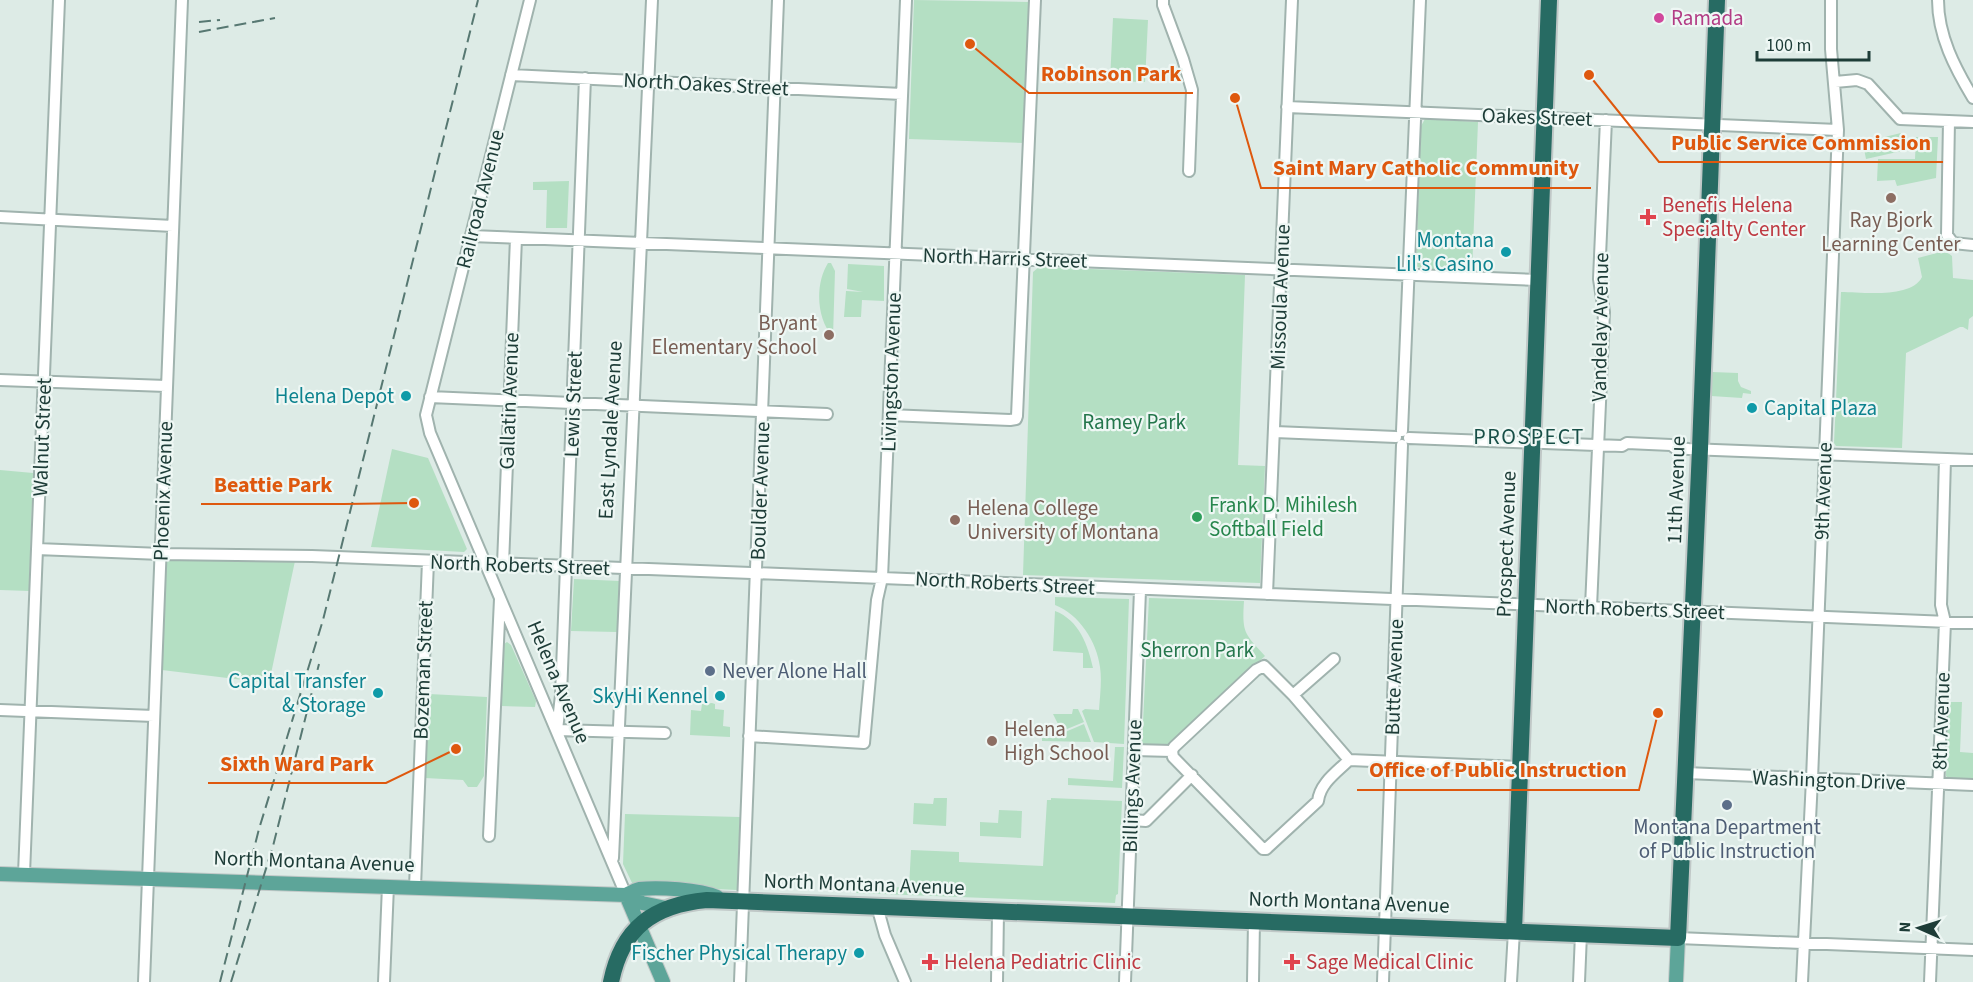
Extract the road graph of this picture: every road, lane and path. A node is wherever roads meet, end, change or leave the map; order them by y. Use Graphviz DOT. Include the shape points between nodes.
graph roads {
  1 [pos="59,0"];
  2 [pos="182,0"];
  3 [pos="530,0"];
  4 [pos="652,0"];
  5 [pos="778,0"];
  6 [pos="906,0"];
  7 [pos="1035,0"];
  8 [pos="1163,0"];
  9 [pos="1292,0"];
  10 [pos="1420,0"];
  11 [pos="1549,0"];
  12 [pos="1717,0"];
  13 [pos="1831,0"];
  14 [pos="1938,0"];
  15 [pos="510,75"];
  16 [pos="585,78"];
  17 [pos="648,81"];
  18 [pos="1835,82"];
  19 [pos="775,87"];
  20 [pos="902,94"];
  21 [pos="1973,98"];
  22 [pos="1287,107"];
  23 [pos="1416,112"];
  24 [pos="1545,117"];
  25 [pos="1606,120"];
  26 [pos="1949,121"];
  27 [pos="1973,122"];
  28 [pos="1712,125"];
  29 [pos="1838,129"];
  30 [pos="1189,171"];
  31 [pos="0,217"];
  32 [pos="50,219"];
  33 [pos="172,226"];
  34 [pos="471,236"];
  35 [pos="516,238"];
  36 [pos="578,241"];
  37 [pos="641,243"];
  38 [pos="1973,245"];
  39 [pos="769,248"];
  40 [pos="896,254"];
  41 [pos="1025,259"];
  42 [pos="1280,269"];
  43 [pos="1410,275"];
  44 [pos="1538,280"];
  45 [pos="0,380"];
  46 [pos="44,381"];
  47 [pos="166,386"];
  48 [pos="430,397"];
  49 [pos="510,401"];
  50 [pos="573,404"];
  51 [pos="633,406"];
  52 [pos="763,411"];
  53 [pos="826,414"];
  54 [pos="889,415"];
  55 [pos="1275,432"];
  56 [pos="1402,438"];
  57 [pos="1532,442"];
  58 [pos="1598,445"];
  59 [pos="1700,449"];
  60 [pos="1824,454"];
  61 [pos="1946,459"];
  62 [pos="1973,460"];
  63 [pos="37,549"];
  64 [pos="160,554"];
  65 [pos="428,561"];
  66 [pos="486,563"];
  67 [pos="503,564"];
  68 [pos="567,567"];
  69 [pos="626,568"];
  70 [pos="756,574"];
  71 [pos="882,578"];
  72 [pos="1140,590"];
  73 [pos="1267,594"];
  74 [pos="500,596"];
  75 [pos="1397,599"];
  76 [pos="1526,604"];
  77 [pos="1591,607"];
  78 [pos="1693,611"];
  79 [pos="1818,616"];
  80 [pos="1945,622"];
  81 [pos="1973,623"];
  82 [pos="1334,659"];
  83 [pos="1293,695"];
  84 [pos="0,710"];
  85 [pos="31,711"];
  86 [pos="154,716"];
  87 [pos="557,730"];
  88 [pos="619,732"];
  89 [pos="665,733"];
  90 [pos="749,736"];
  91 [pos="1134,750"];
  92 [pos="1172,751"];
  93 [pos="1349,760"];
  94 [pos="1392,762"];
  95 [pos="1520,767"];
  96 [pos="1686,773"];
  97 [pos="1192,775"];
  98 [pos="1812,779"];
  99 [pos="1938,784"];
  100 [pos="1973,786"];
  101 [pos="1131,820"];
  102 [pos="489,836"];
  103 [pos="613,861"];
  104 [pos="0,874"];
  105 [pos="24,874"];
  106 [pos="148,879"];
  107 [pos="388,886"];
  108 [pos="415,887"];
  109 [pos="626,895"];
  110 [pos="724,900"];
  111 [pos="743,901"];
  112 [pos="877,906"];
  113 [pos="666,908"];
  114 [pos="998,912"];
  115 [pos="1127,916"];
  116 [pos="1254,921"];
  117 [pos="639,925"];
  118 [pos="1384,926"];
  119 [pos="1514,931"];
  120 [pos="1581,934"];
  121 [pos="1678,938"];
  122 [pos="1804,944"];
  123 [pos="1932,948"];
  124 [pos="1973,950"];
  125 [pos="144,982"];
  126 [pos="384,982"];
  127 [pos="611,982"];
  128 [pos="663,982"];
  129 [pos="740,982"];
  130 [pos="905,982"];
  131 [pos="997,982"];
  132 [pos="1125,982"];
  133 [pos="1253,982"];
  134 [pos="1383,982"];
  135 [pos="1512,982"];
  136 [pos="1579,982"];
  137 [pos="1676,982"];
  138 [pos="1802,982"];
  139 [pos="1930,982"];
  1 -- 32 [label="street, Walnut Street"];
  2 -- 33 [label="street, Phoenix Avenue"];
  3 -- 15 [label="street, Railroad Avenue"];
  4 -- 17 [label="street, East Lyndale Avenue"];
  5 -- 19 [label="street, Boulder Avenue"];
  6 -- 20 [label="street, Livingston Avenue"];
  7 -- 41 [label="street"];
  8 -- 30 [label="street" via="1192,90"];
  9 -- 22 [label="street, Missoula Avenue"];
  10 -- 23 [label="street, Butte Avenue"];
  11 -- 24 [label="highway, Prospect Avenue"];
  12 -- 28 [label="highway, 11th Avenue"];
  13 -- 18 [label="street, 9th Avenue"];
  14 -- 21 [label="street" via="1944,40"];
  15 -- 16 [label="street, North Oakes Street"];
  15 -- 34 [label="street, Railroad Avenue"];
  16 -- 17 [label="street, North Oakes Street"];
  16 -- 36 [label="street, Lewis Street"];
  17 -- 19 [label="street, North Oakes Street"];
  17 -- 37 [label="street, East Lyndale Avenue"];
  18 -- 26 [label="street" via="1857,80 1868,84 1900,118"];
  18 -- 29 [label="street, 9th Avenue"];
  19 -- 20 [label="street, North Oakes Street"];
  19 -- 39 [label="street, Boulder Avenue"];
  20 -- 40 [label="street, Livingston Avenue"];
  22 -- 23 [label="street"];
  22 -- 42 [label="street, Missoula Avenue"];
  23 -- 24 [label="street, Oakes Street"];
  23 -- 43 [label="street, Butte Avenue"];
  24 -- 25 [label="street, Oakes Street"];
  24 -- 44 [label="highway, Prospect Avenue"];
  25 -- 28 [label="street, Oakes Street"];
  25 -- 58 [label="street, Vandelay Avenue" via="1599,279 1604,312"];
  26 -- 27 [label="street"];
  26 -- 38 [label="street" via="1946,230 1949,240"];
  28 -- 29 [label="street, Oakes Street"];
  28 -- 59 [label="highway, 11th Avenue"];
  29 -- 60 [label="street, 9th Avenue"];
  31 -- 32 [label="street"];
  32 -- 33 [label="street"];
  32 -- 46 [label="street, Walnut Street"];
  33 -- 47 [label="street, Phoenix Avenue"];
  34 -- 35 [label="street, North Harris Street"];
  34 -- 48 [label="street, Railroad Avenue"];
  35 -- 36 [label="street, North Harris Street"];
  35 -- 49 [label="street, Gallatin Avenue"];
  36 -- 37 [label="street, North Harris Street"];
  36 -- 50 [label="street, Lewis Street"];
  37 -- 39 [label="street, North Harris Street"];
  37 -- 51 [label="street, East Lyndale Avenue"];
  39 -- 40 [label="street, North Harris Street"];
  39 -- 52 [label="street, Boulder Avenue"];
  40 -- 41 [label="street, North Harris Street"];
  40 -- 54 [label="street, Livingston Avenue"];
  41 -- 42 [label="street, North Harris Street"];
  41 -- 54 [label="street" via="1016,419"];
  42 -- 43 [label="street, North Harris Street"];
  42 -- 55 [label="street, Missoula Avenue"];
  43 -- 44 [label="street, North Harris Street"];
  43 -- 56 [label="street, Butte Avenue"];
  44 -- 57 [label="highway, Prospect Avenue"];
  45 -- 46 [label="street"];
  46 -- 47 [label="street"];
  46 -- 63 [label="street, Walnut Street"];
  47 -- 64 [label="street, Phoenix Avenue"];
  48 -- 49 [label="street"];
  48 -- 66 [label="street, Helena Avenue" via="426,415 430,433"];
  49 -- 50 [label="street"];
  49 -- 67 [label="street, Gallatin Avenue"];
  50 -- 51 [label="street"];
  50 -- 68 [label="street, Lewis Street"];
  51 -- 52 [label="street"];
  51 -- 69 [label="street, East Lyndale Avenue"];
  52 -- 53 [label="street"];
  52 -- 70 [label="street, Boulder Avenue"];
  54 -- 71 [label="street, Livingston Avenue"];
  55 -- 56 [label="street"];
  55 -- 73 [label="street, Missoula Avenue"];
  56 -- 57 [label="street"];
  56 -- 75 [label="street, Butte Avenue"];
  57 -- 58 [label="street"];
  57 -- 76 [label="highway, Prospect Avenue"];
  58 -- 59 [label="street" via="1622,446 1626,450"];
  58 -- 77 [label="street, Vandelay Avenue"];
  59 -- 60 [label="street"];
  59 -- 78 [label="highway, 11th Avenue"];
  60 -- 61 [label="street"];
  60 -- 79 [label="street, 9th Avenue"];
  61 -- 62 [label="street"];
  61 -- 80 [label="street, 8th Avenue" via="1941,605"];
  63 -- 64 [label="street, North Roberts Street"];
  63 -- 85 [label="street, Walnut Street"];
  64 -- 65 [label="street, North Roberts Street"];
  64 -- 86 [label="street, Phoenix Avenue"];
  65 -- 66 [label="street, North Roberts Street"];
  65 -- 108 [label="street, Bozeman Street"];
  66 -- 67 [label="street, North Roberts Street"];
  66 -- 74 [label="street, Helena Avenue"];
  67 -- 68 [label="street, North Roberts Street"];
  68 -- 69 [label="street, North Roberts Street"];
  68 -- 87 [label="street, Lewis Street"];
  69 -- 70 [label="street, North Roberts Street"];
  69 -- 88 [label="street, East Lyndale Avenue"];
  70 -- 71 [label="street, North Roberts Street"];
  70 -- 90 [label="street, Boulder Avenue"];
  71 -- 72 [label="street, North Roberts Street"];
  71 -- 90 [label="street, Livingston Avenue" via="864,742"];
  72 -- 73 [label="street, North Roberts Street"];
  72 -- 91 [label="street, Billings Avenue"];
  73 -- 75 [label="street, North Roberts Street"];
  74 -- 87 [label="street, Helena Avenue"];
  74 -- 102 [label="street"];
  75 -- 76 [label="street, North Roberts Street"];
  75 -- 94 [label="street, Butte Avenue"];
  76 -- 77 [label="street, North Roberts Street"];
  76 -- 95 [label="highway, Prospect Avenue"];
  77 -- 78 [label="street, North Roberts Street"];
  78 -- 79 [label="street, North Roberts Street"];
  78 -- 96 [label="highway, 11th Avenue"];
  79 -- 80 [label="street, North Roberts Street"];
  79 -- 98 [label="street, 9th Avenue"];
  80 -- 81 [label="street, North Roberts Street"];
  80 -- 99 [label="street, 8th Avenue"];
  82 -- 83 [label="street"];
  83 -- 92 [label="street" via="1268,668 1261,666"];
  83 -- 93 [label="street"];
  84 -- 85 [label="street"];
  85 -- 86 [label="street"];
  85 -- 105 [label="street, Walnut Street"];
  86 -- 106 [label="street, Phoenix Avenue"];
  87 -- 88 [label="street"];
  87 -- 103 [label="street, Helena Avenue"];
  88 -- 89 [label="street"];
  88 -- 103 [label="street, East Lyndale Avenue"];
  90 -- 111 [label="street, Boulder Avenue"];
  91 -- 92 [label="street"];
  91 -- 101 [label="street, Billings Avenue"];
  92 -- 97 [label="street" via="1173,757"];
  93 -- 94 [label="street"];
  93 -- 97 [label="street" via="1323,786 1318,801 1266,849 1260,848"];
  94 -- 95 [label="street"];
  94 -- 118 [label="street, Butte Avenue"];
  95 -- 119 [label="highway, Prospect Avenue"];
  96 -- 98 [label="street, Washington Drive"];
  96 -- 121 [label="highway, 11th Avenue"];
  97 -- 101 [label="street" via="1146,821"];
  98 -- 99 [label="street, Washington Drive"];
  98 -- 122 [label="street, 9th Avenue"];
  99 -- 100 [label="street, Washington Drive"];
  99 -- 123 [label="street, 8th Avenue"];
  101 -- 115 [label="street, Billings Avenue"];
  103 -- 109 [label="street, Helena Avenue"];
  104 -- 105 [label="main road, North Montana Avenue"];
  105 -- 106 [label="main road, North Montana Avenue"];
  106 -- 107 [label="main road, North Montana Avenue"];
  106 -- 125 [label="street, Phoenix Avenue"];
  107 -- 108 [label="main road, North Montana Avenue"];
  107 -- 126 [label="street"];
  108 -- 109 [label="main road, North Montana Avenue"];
  109 -- 110 [label="main road, North Montana Avenue" via="637,889 689,890"];
  109 -- 113 [label="main road, North Montana Avenue"];
  109 -- 117 [label="main road, Helena Avenue"];
  110 -- 111 [label="highway, North Montana Avenue"];
  110 -- 113 [label="highway, North Montana Avenue"];
  111 -- 112 [label="highway, North Montana Avenue"];
  111 -- 129 [label="street, Boulder Avenue"];
  112 -- 114 [label="highway, North Montana Avenue"];
  112 -- 130 [label="street"];
  113 -- 117 [label="highway, North Montana Avenue"];
  114 -- 115 [label="highway, North Montana Avenue"];
  114 -- 131 [label="street"];
  115 -- 116 [label="highway, North Montana Avenue"];
  115 -- 132 [label="street, Billings Avenue"];
  116 -- 118 [label="highway, North Montana Avenue"];
  116 -- 133 [label="street"];
  117 -- 127 [label="highway" via="622,951"];
  117 -- 128 [label="main road, Helena Avenue"];
  118 -- 119 [label="highway, North Montana Avenue"];
  118 -- 134 [label="street, Butte Avenue"];
  119 -- 120 [label="highway, North Montana Avenue"];
  119 -- 135 [label="street, Prospect Avenue"];
  120 -- 121 [label="highway, North Montana Avenue"];
  120 -- 136 [label="street"];
  121 -- 122 [label="street, North Montana Avenue"];
  121 -- 137 [label="main road, 11th Avenue"];
  122 -- 123 [label="street, North Montana Avenue"];
  122 -- 138 [label="street, 9th Avenue"];
  123 -- 124 [label="street, North Montana Avenue"];
  123 -- 139 [label="street, 8th Avenue"];
}
